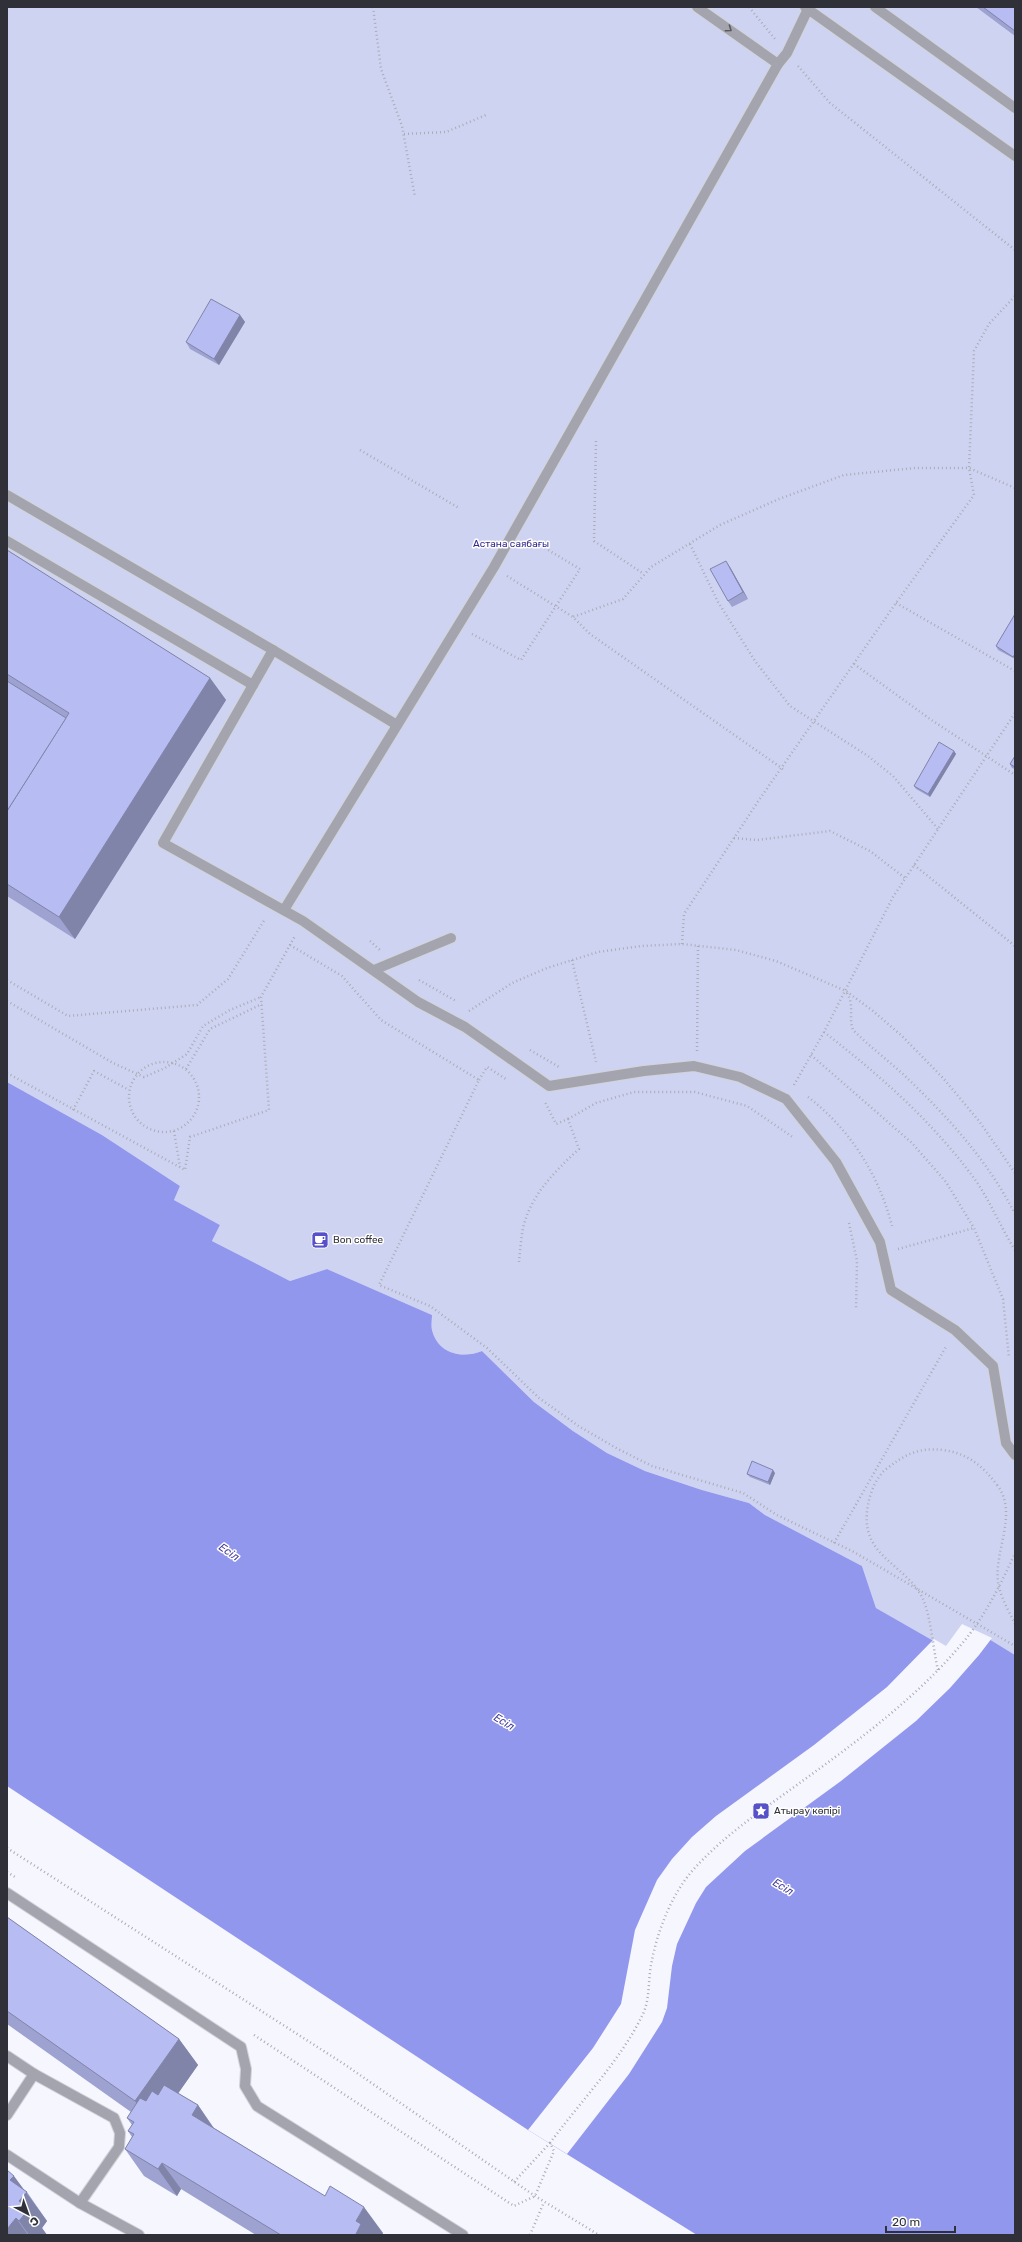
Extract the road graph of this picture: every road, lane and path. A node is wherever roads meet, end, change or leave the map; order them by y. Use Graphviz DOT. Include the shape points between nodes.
graph roads {
  1 [pos="373,7"];
  2 [pos="697,7"];
  3 [pos="749,7"];
  4 [pos="875,7"];
  5 [pos="806,8"];
  6 [pos="787,53"];
  7 [pos="778,64"];
  8 [pos="1015,108"];
  9 [pos="486,116"];
  10 [pos="404,134"];
  11 [pos="1015,156"];
  12 [pos="415,197"];
  13 [pos="1015,250"];
  14 [pos="1015,296"];
  15 [pos="596,441"];
  16 [pos="360,450"];
  17 [pos="969,468"];
  18 [pos="1015,488"];
  19 [pos="7,495"];
  20 [pos="459,508"];
  21 [pos="7,540"];
  22 [pos="533,541"];
  23 [pos="690,544"];
  24 [pos="494,567"];
  25 [pos="644,574"];
  26 [pos="896,602"];
  27 [pos="556,607"];
  28 [pos="573,617"];
  29 [pos="472,634"];
  30 [pos="274,650"];
  31 [pos="854,664"];
  32 [pos="1015,671"];
  33 [pos="253,685"];
  34 [pos="1015,713"];
  35 [pos="397,725"];
  36 [pos="987,757"];
  37 [pos="783,769"];
  38 [pos="1015,775"];
  39 [pos="938,829"];
  40 [pos="734,838"];
  41 [pos="914,865"];
  42 [pos="905,878"];
  43 [pos="273,904"];
  44 [pos="284,910"];
  45 [pos="303,921"];
  46 [pos="451,938"];
  47 [pos="682,944"];
  48 [pos="290,945"];
  49 [pos="698,945"];
  50 [pos="1015,946"];
  51 [pos="572,960"];
  52 [pos="374,970"];
  53 [pos="418,979"];
  54 [pos="7,980"];
  55 [pos="846,991"];
  56 [pos="261,997"];
  57 [pos="7,1001"];
  58 [pos="458,1002"];
  59 [pos="262,1004"];
  60 [pos="464,1006"];
  61 [pos="471,1009"];
  62 [pos="477,1014"];
  63 [pos="824,1032"];
  64 [pos="528,1049"];
  65 [pos="690,1051"];
  66 [pos="697,1051"];
  67 [pos="704,1053"];
  68 [pos="811,1055"];
  69 [pos="603,1062"];
  70 [pos="173,1063"];
  71 [pos="597,1065"];
  72 [pos="592,1067"];
  73 [pos="186,1069"];
  74 [pos="567,1069"];
  75 [pos="7,1073"];
  76 [pos="137,1074"];
  77 [pos="479,1080"];
  78 [pos="513,1083"];
  79 [pos="786,1083"];
  80 [pos="129,1090"];
  81 [pos="539,1099"];
  82 [pos="73,1110"];
  83 [pos="568,1119"];
  84 [pos="174,1131"];
  85 [pos="799,1142"];
  86 [pos="180,1168"];
  87 [pos="1015,1173"];
  88 [pos="1015,1214"];
  89 [pos="848,1218"];
  90 [pos="974,1228"];
  91 [pos="1015,1250"];
  92 [pos="883,1253"];
  93 [pos="519,1262"];
  94 [pos="856,1309"];
  95 [pos="955,1330"];
  96 [pos="1009,1365"];
  97 [pos="1015,1455"];
  98 [pos="834,1542"];
  99 [pos="1015,1553"];
  100 [pos="1015,1624"];
  101 [pos="1015,1646"];
  102 [pos="938,1670"];
  103 [pos="7,1848"];
  104 [pos="7,1872"];
  105 [pos="20,1880"];
  106 [pos="7,1893"];
  107 [pos="247,2030"];
  108 [pos="7,2056"];
  109 [pos="34,2074"];
  110 [pos="7,2115"];
  111 [pos="550,2143"];
  112 [pos="7,2155"];
  113 [pos="514,2182"];
  114 [pos="535,2196"];
  115 [pos="544,2202"];
  116 [pos="80,2203"];
  117 [pos="139,2235"];
  118 [pos="463,2235"];
  119 [pos="530,2235"];
  120 [pos="598,2235"];
  1 -- 10 [label="path" via="381,69"];
  2 -- 7 [label="lane, one-way"];
  3 -- 6 [label="path"];
  4 -- 8 [label="lane"];
  5 -- 6 [label="lane"];
  5 -- 11 [label="lane"];
  6 -- 7 [label="lane"];
  6 -- 13 [label="path" via="830,103"];
  7 -- 24 [label="lane"];
  9 -- 10 [label="path" via="446,132"];
  10 -- 12 [label="path"];
  14 -- 17 [label="path" via="989,324 974,351"];
  15 -- 25 [label="path" via="594,541"];
  16 -- 20 [label="path"];
  17 -- 18 [label="path"];
  17 -- 23 [label="path" via="915,468 844,475 766,504 720,525"];
  17 -- 26 [label="path" via="974,495"];
  19 -- 30 [label="lane"];
  21 -- 33 [label="lane"];
  22 -- 27 [label="path" via="580,569"];
  23 -- 25 [label="path" via="651,567"];
  23 -- 39 [label="path" via="718,602 755,661 790,706 868,756 893,776"];
  24 -- 27 [label="path"];
  24 -- 35 [label="lane"];
  25 -- 28 [label="path" via="623,600"];
  26 -- 31 [label="path"];
  26 -- 32 [label="path"];
  27 -- 28 [label="path"];
  27 -- 29 [label="path" via="521,660"];
  28 -- 37 [label="path" via="590,634"];
  30 -- 33 [label="lane"];
  30 -- 35 [label="lane"];
  31 -- 36 [label="path"];
  31 -- 37 [label="path"];
  33 -- 43 [label="lane" via="163,843"];
  34 -- 36 [label="path"];
  35 -- 44 [label="lane"];
  36 -- 38 [label="path"];
  36 -- 39 [label="path"];
  37 -- 40 [label="path"];
  39 -- 41 [label="path"];
  40 -- 42 [label="path" via="757,840 830,831 870,851"];
  40 -- 47 [label="path" via="684,914"];
  41 -- 42 [label="path"];
  41 -- 50 [label="path"];
  42 -- 55 [label="path"];
  43 -- 44 [label="lane"];
  43 -- 54 [label="path" via="228,979 197,1005 68,1016"];
  44 -- 45 [label="lane"];
  45 -- 48 [label="path"];
  45 -- 52 [label="lane"];
  46 -- 52 [label="lane"];
  47 -- 49 [label="path"];
  47 -- 51 [label="path" via="598,952"];
  48 -- 56 [label="path"];
  48 -- 77 [label="path" via="342,976 381,1020"];
  49 -- 55 [label="path" via="736,950 776,961"];
  49 -- 66 [label="path"];
  51 -- 61 [label="path" via="512,983"];
  51 -- 71 [label="path"];
  52 -- 92 [label="lane" via="418,1002 465,1027 549,1086 694,1066 740,1077 786,1099 836,1162 880,1242"];
  53 -- 58 [label="path"];
  55 -- 63 [label="path"];
  55 -- 87 [label="path" via="902,1036 942,1078 978,1121"];
  55 -- 88 [label="path" via="852,1001 850,1020 854,1030 947,1118 990,1172"];
  56 -- 59 [label="path"];
  56 -- 70 [label="path" via="230,1010 203,1026 187,1054"];
  57 -- 76 [label="path" via="113,1063"];
  59 -- 73 [label="path" via="210,1029"];
  59 -- 86 [label="path" via="269,1110 190,1137 185,1170"];
  60 -- 61 [label="path"];
  61 -- 62 [label="path"];
  63 -- 68 [label="path"];
  63 -- 91 [label="path" via="892,1088 953,1151 976,1182"];
  64 -- 74 [label="path" via="560,1068"];
  65 -- 66 [label="path"];
  66 -- 67 [label="path"];
  68 -- 79 [label="path" via="793,1086"];
  68 -- 90 [label="path" via="912,1143 946,1182"];
  69 -- 71 [label="path"];
  70 -- 73 [label="path"];
  70 -- 76 [label="path" via="144,1077"];
  70 -- 76 [label="path" via="151,1063"];
  71 -- 72 [label="path"];
  73 -- 84 [label="path" via="196,1082 199,1098 197,1109 184,1126"];
  75 -- 82 [label="path"];
  76 -- 80 [label="path"];
  77 -- 78 [label="path" via="487,1067"];
  77 -- 98 [label="path" via="379,1285 430,1306 487,1348 539,1398 580,1427 618,1449 652,1466 743,1493 777,1515"];
  80 -- 82 [label="path" via="94,1071"];
  80 -- 84 [label="path" via="128,1102 132,1114 140,1123 150,1130"];
  81 -- 83 [label="path" via="546,1103 556,1124"];
  82 -- 86 [label="path"];
  83 -- 85 [label="path" via="596,1103 634,1092 695,1092 747,1106"];
  83 -- 93 [label="path" via="578,1149 550,1176 532,1203 523,1228"];
  84 -- 86 [label="path"];
  89 -- 94 [label="path" via="857,1261"];
  90 -- 92 [label="path"];
  90 -- 96 [label="path" via="1003,1300"];
  92 -- 95 [label="lane" via="891,1290"];
  95 -- 97 [label="lane" via="993,1366 1006,1444"];
  95 -- 98 [label="path"];
  98 -- 101 [label="path"];
  99 -- 102 [label="path, bridge" via="986,1610 965,1640"];
  100 -- 102 [label="path, bridge" via="998,1587 999,1559 1006,1516 1000,1490 978,1463 957,1452 930,1449 903,1456 882,1473 869,1496 865,1518 872,1541 887,1561 909,1579 922,1598 929,1615"];
  102 -- 111 [label="path, bridge" via="906,1701 870,1730 735,1831 692,1872 679,1891 658,1938 643,2013 614,2059"];
  103 -- 113 [label="path" via="344,2064"];
  104 -- 105 [label="path"];
  106 -- 118 [label="lane" via="241,2047 246,2069 245,2086 257,2106"];
  107 -- 114 [label="path" via="514,2206"];
  108 -- 109 [label="lane"];
  109 -- 110 [label="lane"];
  109 -- 116 [label="lane" via="114,2118 120,2133 119,2147"];
  111 -- 113 [label="path"];
  111 -- 114 [label="path" via="554,2151"];
  112 -- 116 [label="lane"];
  113 -- 114 [label="path"];
  114 -- 115 [label="path"];
  115 -- 119 [label="path"];
  115 -- 120 [label="path"];
  116 -- 117 [label="lane"];
}
